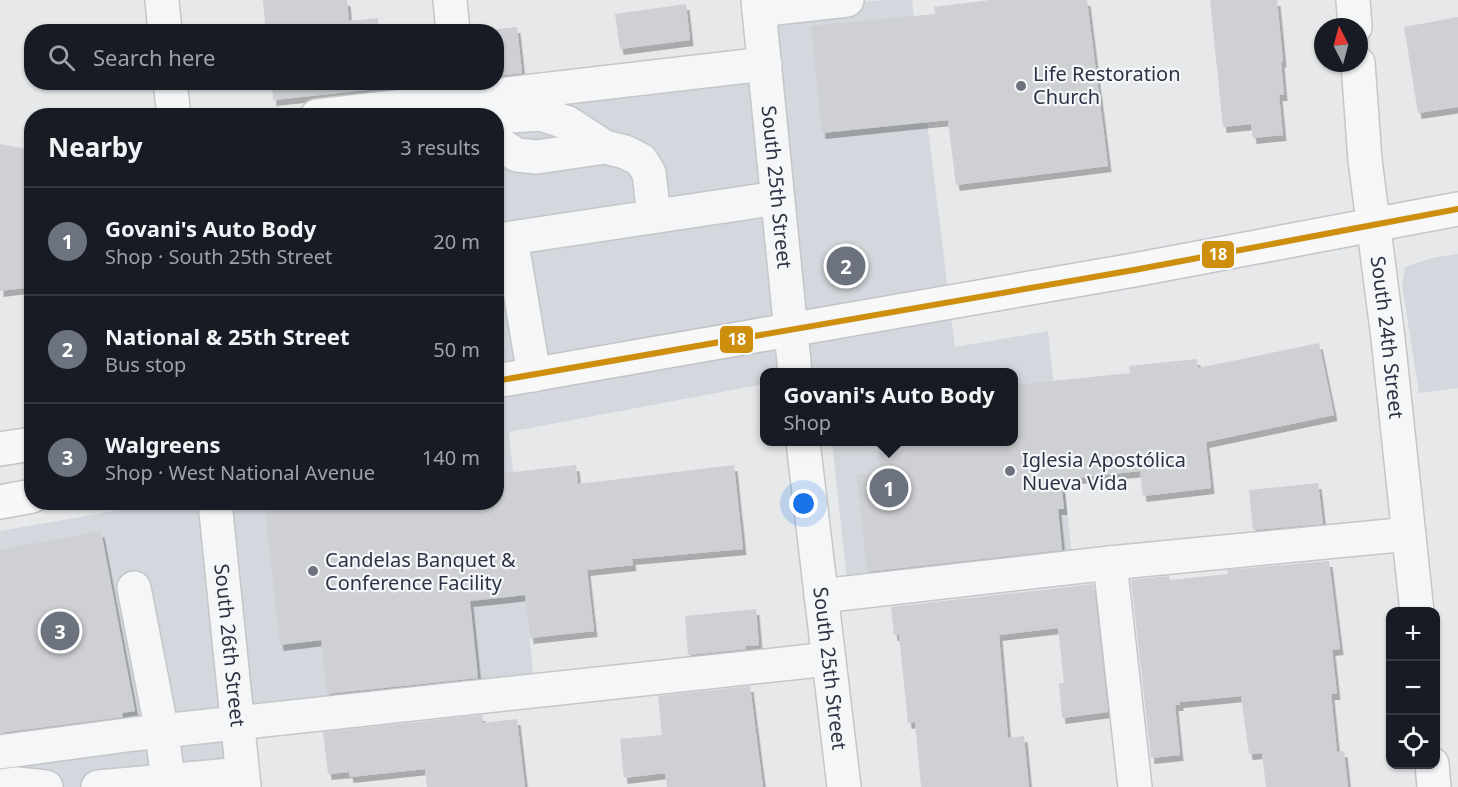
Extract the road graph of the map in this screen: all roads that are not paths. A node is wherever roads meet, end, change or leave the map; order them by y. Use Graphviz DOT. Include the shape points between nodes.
graph roads {
  1 [pos="162,0"];
  2 [pos="450,0"];
  3 [pos="847,0"];
  4 [pos="1353,0"];
  5 [pos="759,5"];
  6 [pos="1354,18"];
  7 [pos="164,24"];
  8 [pos="452,24"];
  9 [pos="765,64"];
  10 [pos="1359,72"];
  11 [pos="504,87"];
  12 [pos="171,90"];
  13 [pos="459,91"];
  14 [pos="173,108"];
  15 [pos="362,108"];
  16 [pos="504,116"];
  17 [pos="504,147"];
  18 [pos="604,147"];
  19 [pos="777,198"];
  20 [pos="1458,208"];
  21 [pos="654,216"];
  22 [pos="1373,223"];
  23 [pos="508,283"];
  24 [pos="790,330"];
  25 [pos="795,368"];
  26 [pos="534,375"];
  27 [pos="504,380"];
  28 [pos="24,445"];
  29 [pos="804,446"];
  30 [pos="0,449"];
  31 [pos="24,498"];
  32 [pos="0,502"];
  33 [pos="216,510"];
  34 [pos="1409,534"];
  35 [pos="1110,563"];
  36 [pos="134,588"];
  37 [pos="821,596"];
  38 [pos="1416,607"];
  39 [pos="829,659"];
  40 [pos="237,724"];
  41 [pos="162,732"];
  42 [pos="0,752"];
  43 [pos="1432,769"];
  44 [pos="168,781"];
  45 [pos="243,781"];
  46 [pos="0,786"];
  47 [pos="46,787"];
  48 [pos="98,787"];
  49 [pos="844,787"];
  50 [pos="1135,787"];
  51 [pos="1434,787"];
  1 -- 7 [label="street"];
  2 -- 8 [label="street"];
  3 -- 5 [label="street"];
  4 -- 6 [label="street"];
  5 -- 9 [label="street, South 25th Street"];
  9 -- 11 [label="street"];
  9 -- 19 [label="street, South 25th Street"];
  10 -- 22 [label="street, South 24th Street"];
  12 -- 14 [label="street"];
  13 -- 15 [label="street"];
  16 -- 18 [label="street" via="541,114 568,123"];
  17 -- 18 [label="street" via="518,155 537,157"];
  18 -- 21 [label="street" via="641,160 649,173"];
  19 -- 21 [label="street"];
  19 -- 24 [label="street, South 25th Street"];
  20 -- 22 [label="main road"];
  21 -- 23 [label="street" via="511,238"];
  22 -- 24 [label="main road" via="1134,270"];
  22 -- 34 [label="street, South 24th Street"];
  23 -- 26 [label="street"];
  24 -- 25 [label="street, South 25th Street"];
  24 -- 26 [label="main road"];
  26 -- 27 [label="main road"];
  28 -- 30 [label="main road"];
  29 -- 37 [label="street, South 25th Street"];
  31 -- 32 [label="main road"];
  33 -- 40 [label="street, South 26th Street"];
  34 -- 35 [label="street"];
  34 -- 38 [label="street, South 24th Street"];
  35 -- 37 [label="street"];
  35 -- 50 [label="street"];
  36 -- 41 [label="street"];
  37 -- 39 [label="street, South 25th Street"];
  39 -- 40 [label="street"];
  39 -- 49 [label="street, South 25th Street"];
  40 -- 41 [label="street"];
  40 -- 45 [label="street, South 26th Street"];
  41 -- 42 [label="street"];
  41 -- 44 [label="street"];
  43 -- 51 [label="street"];
  44 -- 45 [label="street"];
  44 -- 48 [label="street"];
  46 -- 47 [label="street"];
}
